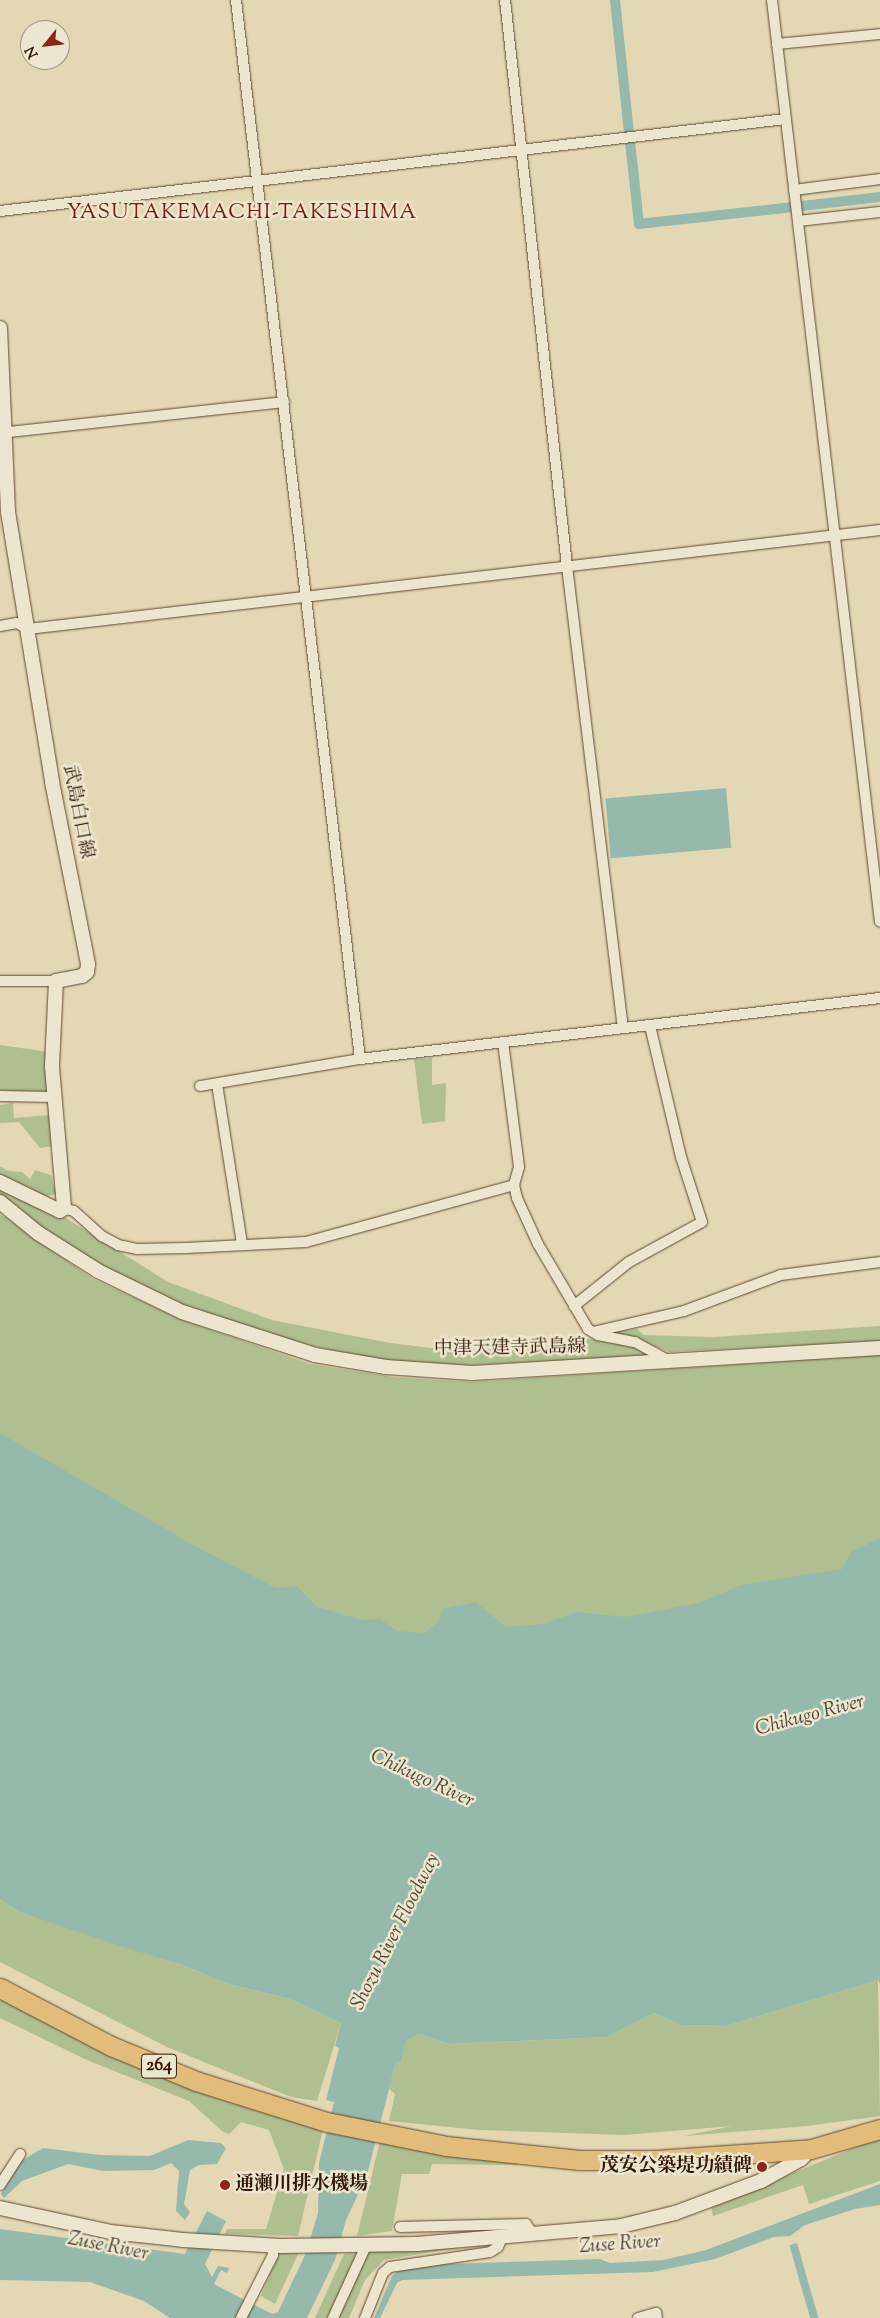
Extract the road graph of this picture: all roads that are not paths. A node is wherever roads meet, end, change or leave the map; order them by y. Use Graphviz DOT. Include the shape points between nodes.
graph roads {
  1 [pos="236,0"];
  2 [pos="505,0"];
  3 [pos="772,0"];
  4 [pos="880,34"];
  5 [pos="777,44"];
  6 [pos="786,119"];
  7 [pos="523,150"];
  8 [pos="880,179"];
  9 [pos="258,181"];
  10 [pos="794,190"];
  11 [pos="0,210"];
  12 [pos="880,212"];
  13 [pos="798,221"];
  14 [pos="0,328"];
  15 [pos="284,402"];
  16 [pos="2,433"];
  17 [pos="880,530"];
  18 [pos="837,535"];
  19 [pos="567,566"];
  20 [pos="305,598"];
  21 [pos="0,626"];
  22 [pos="28,629"];
  23 [pos="880,922"];
  24 [pos="0,981"];
  25 [pos="56,981"];
  26 [pos="880,998"];
  27 [pos="623,1026"];
  28 [pos="650,1026"];
  29 [pos="503,1042"];
  30 [pos="360,1059"];
  31 [pos="217,1084"];
  32 [pos="200,1086"];
  33 [pos="0,1096"];
  34 [pos="54,1097"];
  35 [pos="0,1182"];
  36 [pos="514,1185"];
  37 [pos="0,1202"];
  38 [pos="64,1208"];
  39 [pos="242,1244"];
  40 [pos="880,1262"];
  41 [pos="574,1306"];
  42 [pos="592,1332"];
  43 [pos="880,1348"];
  44 [pos="668,1361"];
  45 [pos="0,1988"];
  46 [pos="880,2129"];
  47 [pos="810,2149"];
  48 [pos="20,2154"];
  49 [pos="0,2185"];
  50 [pos="0,2208"];
  51 [pos="400,2227"];
  52 [pos="533,2234"];
  53 [pos="504,2236"];
  54 [pos="276,2246"];
  55 [pos="364,2246"];
  56 [pos="241,2318"];
  57 [pos="333,2318"];
  58 [pos="365,2318"];
  59 [pos="638,2318"];
  60 [pos="657,2318"];
  1 -- 9 [label="street"];
  2 -- 7 [label="street"];
  3 -- 5 [label="street"];
  4 -- 5 [label="street"];
  5 -- 6 [label="street"];
  6 -- 7 [label="street"];
  6 -- 10 [label="street"];
  7 -- 9 [label="street"];
  7 -- 19 [label="street"];
  8 -- 10 [label="street"];
  9 -- 11 [label="street"];
  9 -- 15 [label="street"];
  10 -- 13 [label="street"];
  12 -- 13 [label="street"];
  13 -- 18 [label="street"];
  14 -- 16 [label="main road, 武島白口線"];
  15 -- 16 [label="street"];
  15 -- 20 [label="street"];
  16 -- 22 [label="main road, 武島白口線" via="8,512"];
  17 -- 18 [label="street"];
  18 -- 19 [label="street"];
  18 -- 23 [label="street"];
  19 -- 20 [label="street"];
  19 -- 27 [label="street"];
  20 -- 22 [label="street"];
  20 -- 30 [label="street"];
  21 -- 22 [label="street" via="17,623"];
  22 -- 25 [label="main road, 武島白口線" via="52,782 88,964 87,972 82,976"];
  24 -- 25 [label="street"];
  25 -- 34 [label="main road"];
  26 -- 28 [label="street"];
  27 -- 28 [label="street"];
  27 -- 29 [label="street"];
  28 -- 41 [label="street" via="681,1157 702,1222 628,1262"];
  29 -- 30 [label="street"];
  29 -- 36 [label="street" via="518,1167"];
  30 -- 31 [label="street"];
  31 -- 32 [label="street"];
  31 -- 39 [label="street"];
  33 -- 34 [label="street"];
  34 -- 38 [label="main road"];
  35 -- 38 [label="main road" via="60,1211"];
  36 -- 39 [label="street" via="306,1242"];
  36 -- 41 [label="street" via="516,1198 538,1244"];
  37 -- 44 [label="main road, 中津天建寺武島線" via="38,1233 98,1271 165,1304 259,1340 314,1355 386,1367 472,1373"];
  38 -- 39 [label="street" via="74,1210 102,1236 137,1250"];
  40 -- 42 [label="street" via="781,1275 684,1312"];
  41 -- 42 [label="street"];
  42 -- 44 [label="street" via="635,1342"];
  43 -- 44 [label="main road, 中津天建寺武島線"];
  45 -- 47 [label="highway, 264" via="111,2046 196,2081 326,2122 381,2134 456,2147 579,2160 656,2160"];
  46 -- 47 [label="highway, 264"];
  47 -- 52 [label="main road" via="801,2159 761,2181 675,2213 621,2226"];
  48 -- 49 [label="street"];
  50 -- 54 [label="main road" via="111,2232"];
  51 -- 52 [label="street" via="526,2224"];
  52 -- 53 [label="main road"];
  53 -- 55 [label="main road"];
  53 -- 58 [label="street" via="498,2247 490,2252 390,2267 383,2273"];
  54 -- 55 [label="main road"];
  54 -- 56 [label="street"];
  55 -- 57 [label="street"];
  59 -- 60 [label="street" via="656,2313"];
}
